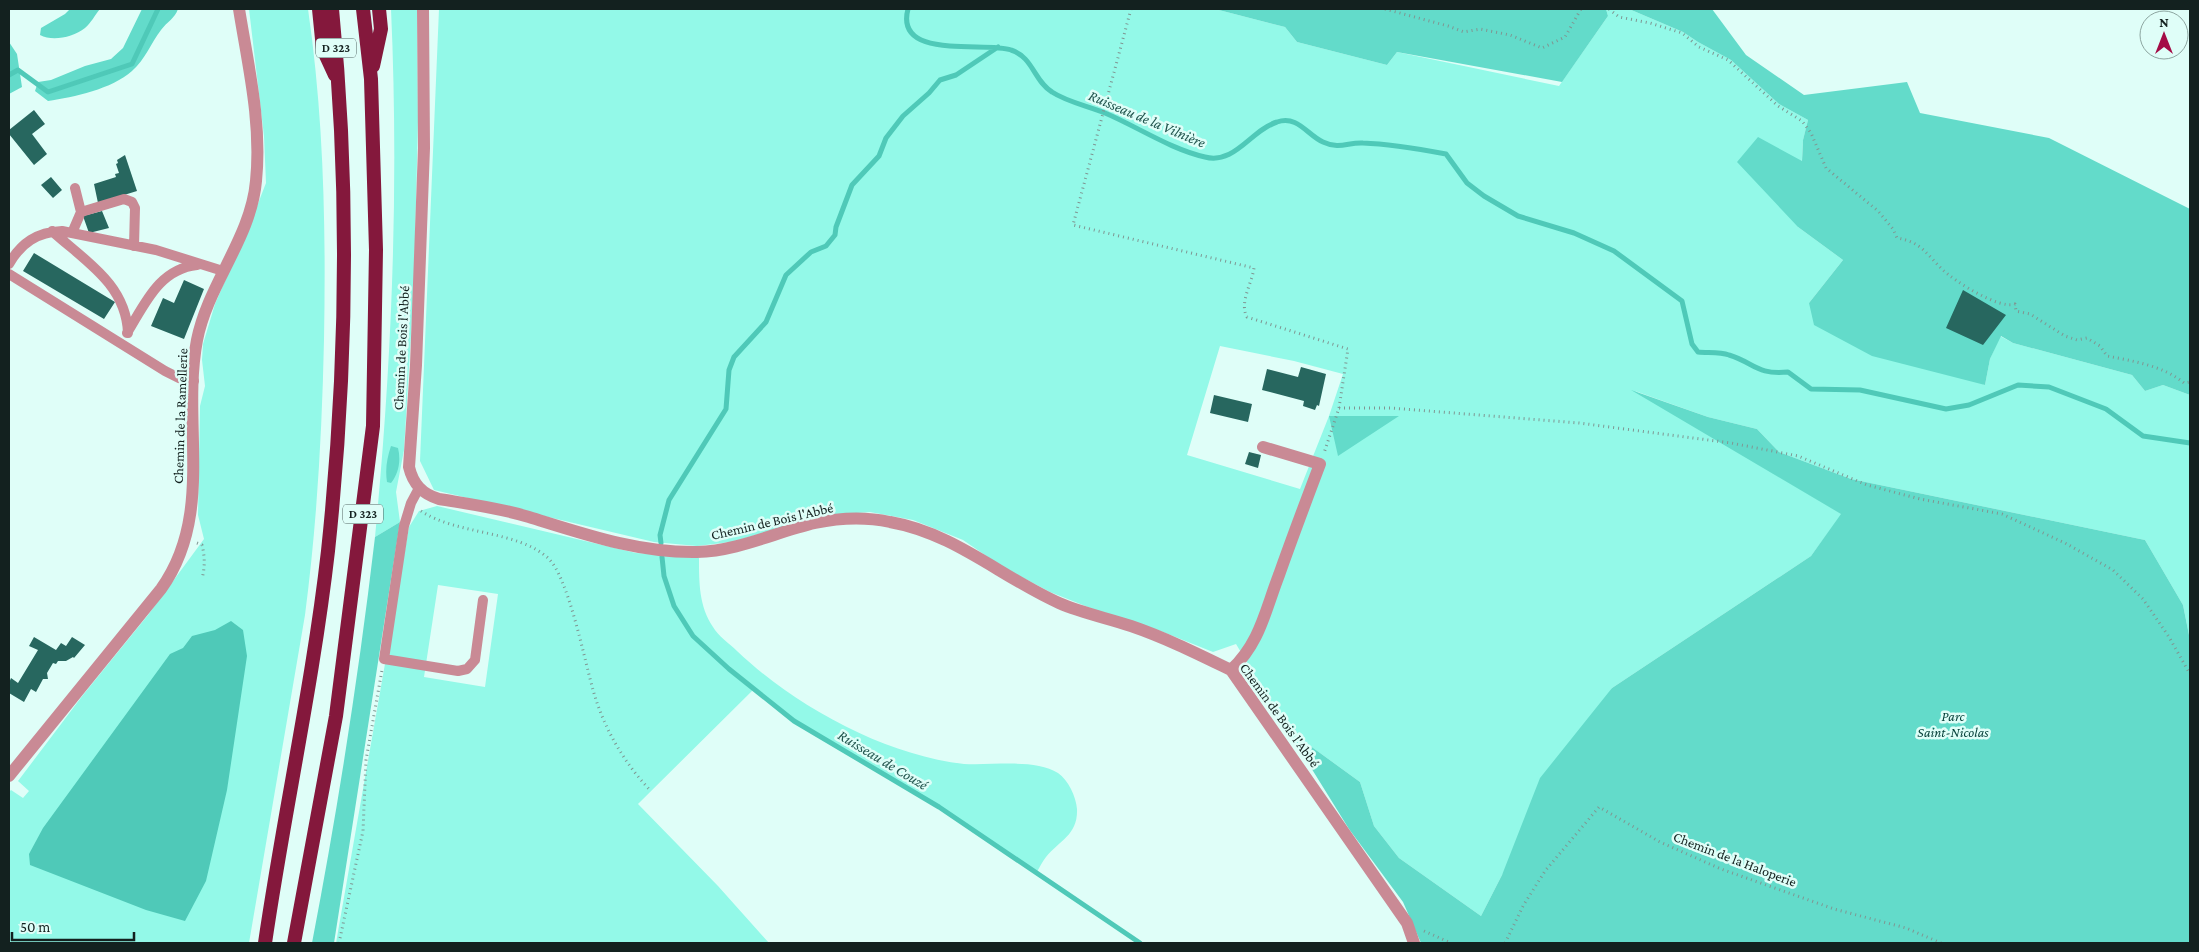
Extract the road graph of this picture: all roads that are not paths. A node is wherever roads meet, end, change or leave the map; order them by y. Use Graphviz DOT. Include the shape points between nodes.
graph roads {
  1 [pos="239,9"];
  2 [pos="319,9"];
  3 [pos="332,9"];
  4 [pos="363,9"];
  5 [pos="380,9"];
  6 [pos="422,9"];
  7 [pos="371,79"];
  8 [pos="340,88"];
  9 [pos="75,188"];
  10 [pos="81,212"];
  11 [pos="52,231"];
  12 [pos="72,233"];
  13 [pos="134,246"];
  14 [pos="9,264"];
  15 [pos="201,264"];
  16 [pos="224,271"];
  17 [pos="9,274"];
  18 [pos="128,332"];
  19 [pos="121,343"];
  20 [pos="194,381"];
  21 [pos="1263,447"];
  22 [pos="419,488"];
  23 [pos="483,600"];
  24 [pos="1231,670"];
  25 [pos="9,776"];
  26 [pos="265,943"];
  27 [pos="294,943"];
  28 [pos="1414,943"];
  1 -- 16 [label="street, Chemin de la Ramellerie" via="258,139 256,183 246,221"];
  2 -- 8 [label="highway" via="323,49"];
  3 -- 8 [label="highway, D 323"];
  4 -- 7 [label="highway, D 323"];
  5 -- 7 [label="highway" via="381,29"];
  6 -- 22 [label="street, Chemin de Bois l'Abbé" via="423,158 409,467"];
  7 -- 27 [label="highway, D 323" via="376,250 373,426 336,716"];
  8 -- 26 [label="highway, D 323" via="345,257 339,430 306,710"];
  9 -- 10 [label="lane"];
  10 -- 12 [label="lane"];
  10 -- 13 [label="lane" via="124,199 132,202 135,208"];
  11 -- 12 [label="lane"];
  11 -- 14 [label="lane" via="26,242"];
  11 -- 18 [label="lane" via="113,287 125,309"];
  12 -- 13 [label="lane"];
  13 -- 15 [label="lane"];
  15 -- 16 [label="lane"];
  15 -- 18 [label="lane" via="183,268 160,282"];
  16 -- 20 [label="street, Chemin de la Ramellerie" via="197,339"];
  17 -- 19 [label="lane"];
  18 -- 19 [label="lane"];
  19 -- 20 [label="lane" via="173,375"];
  20 -- 25 [label="street, Chemin de la Ramellerie" via="192,510 178,561 161,589"];
  21 -- 24 [label="street" via="1320,464 1262,626 1244,658"];
  22 -- 23 [label="lane" via="404,526 384,659 458,671 467,669 475,660"];
  22 -- 24 [label="street, Chemin de Bois l'Abbé" via="439,499 500,510 620,544 671,551 726,549 816,523 868,518 910,526 951,541 1059,602 1158,636"];
  24 -- 28 [label="street, Chemin de Bois l'Abbé" via="1407,923"];
}
